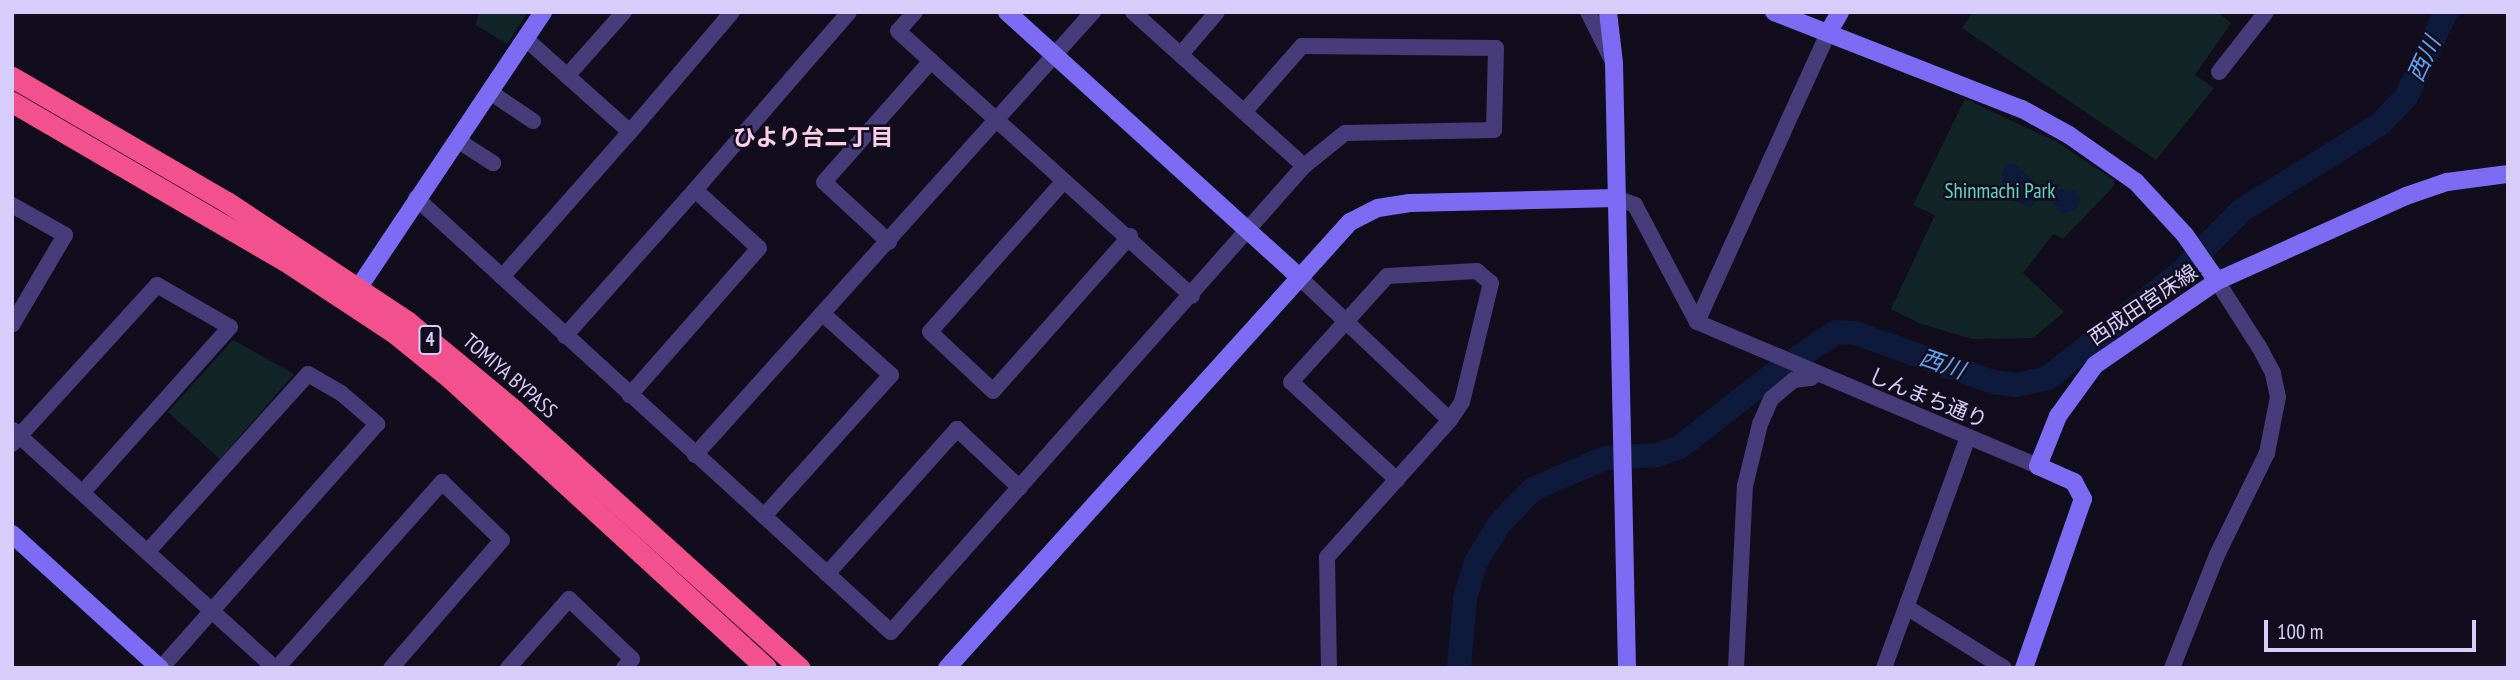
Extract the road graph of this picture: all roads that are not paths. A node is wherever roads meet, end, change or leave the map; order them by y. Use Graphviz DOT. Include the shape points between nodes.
graph roads {
  1 [pos="543,12"];
  2 [pos="624,12"];
  3 [pos="732,12"];
  4 [pos="849,12"];
  5 [pos="915,12"];
  6 [pos="1006,12"];
  7 [pos="1093,12"];
  8 [pos="1133,12"];
  9 [pos="1217,12"];
  10 [pos="1588,12"];
  11 [pos="1608,12"];
  12 [pos="1774,12"];
  13 [pos="1840,12"];
  14 [pos="2266,12"];
  15 [pos="1828,33"];
  16 [pos="526,39"];
  17 [pos="1054,54"];
  18 [pos="1181,54"];
  19 [pos="932,61"];
  20 [pos="1614,63"];
  21 [pos="2219,72"];
  22 [pos="567,76"];
  23 [pos="12,77"];
  24 [pos="490,92"];
  25 [pos="12,102"];
  26 [pos="1244,112"];
  27 [pos="997,119"];
  28 [pos="533,121"];
  29 [pos="630,132"];
  30 [pos="457,140"];
  31 [pos="494,163"];
  32 [pos="1304,166"];
  33 [pos="2508,174"];
  34 [pos="1063,182"];
  35 [pos="695,190"];
  36 [pos="416,198"];
  37 [pos="1616,198"];
  38 [pos="12,205"];
  39 [pos="1249,230"];
  40 [pos="1130,236"];
  41 [pos="888,242"];
  42 [pos="2213,275"];
  43 [pos="1298,276"];
  44 [pos="502,277"];
  45 [pos="359,287"];
  46 [pos="1192,296"];
  47 [pos="823,314"];
  48 [pos="1346,321"];
  49 [pos="1697,322"];
  50 [pos="12,325"];
  51 [pos="565,336"];
  52 [pos="1809,371"];
  53 [pos="630,395"];
  54 [pos="1450,420"];
  55 [pos="15,436"];
  56 [pos="1968,437"];
  57 [pos="695,455"];
  58 [pos="2038,466"];
  59 [pos="1396,480"];
  60 [pos="1020,488"];
  61 [pos="83,492"];
  62 [pos="764,516"];
  63 [pos="12,534"];
  64 [pos="149,550"];
  65 [pos="827,574"];
  66 [pos="214,608"];
  67 [pos="1908,608"];
  68 [pos="160,668"];
  69 [pos="276,668"];
  70 [pos="391,668"];
  71 [pos="508,668"];
  72 [pos="624,668"];
  73 [pos="766,668"];
  74 [pos="800,668"];
  75 [pos="947,668"];
  76 [pos="1328,668"];
  77 [pos="1627,668"];
  78 [pos="1736,668"];
  79 [pos="1884,668"];
  80 [pos="2004,668"];
  81 [pos="2024,668"];
  82 [pos="2172,668"];
  1 -- 16 [label="street"];
  2 -- 22 [label="street"];
  3 -- 29 [label="street"];
  4 -- 35 [label="street"];
  5 -- 19 [label="street" via="898,31"];
  6 -- 17 [label="street"];
  7 -- 17 [label="street"];
  8 -- 18 [label="street"];
  9 -- 18 [label="street"];
  10 -- 20 [label="street"];
  11 -- 20 [label="street"];
  12 -- 15 [label="street"];
  13 -- 15 [label="street"];
  14 -- 21 [label="street"];
  15 -- 42 [label="street" via="2022,109 2069,135 2136,182 2185,235"];
  15 -- 49 [label="street"];
  16 -- 22 [label="street"];
  16 -- 24 [label="street"];
  17 -- 27 [label="street"];
  17 -- 39 [label="street"];
  18 -- 26 [label="street"];
  19 -- 27 [label="street"];
  19 -- 41 [label="street" via="824,182"];
  20 -- 37 [label="street"];
  22 -- 29 [label="street"];
  23 -- 45 [label="highway, TOMIYA BYPASS / 4" via="227,202"];
  24 -- 28 [label="street"];
  24 -- 30 [label="street"];
  25 -- 73 [label="highway, TOMIYA BYPASS / 4" via="290,264 396,334"];
  26 -- 32 [label="street"];
  26 -- 32 [label="street" via="1302,46 1496,48 1494,131 1345,133"];
  27 -- 34 [label="street"];
  27 -- 41 [label="street"];
  29 -- 44 [label="street"];
  30 -- 31 [label="street"];
  30 -- 36 [label="street"];
  32 -- 39 [label="street"];
  33 -- 42 [label="street, 西成田宮床線" via="2458,180 2406,196"];
  34 -- 40 [label="street"];
  34 -- 40 [label="street" via="930,332 993,391"];
  35 -- 51 [label="street"];
  35 -- 53 [label="street" via="759,248"];
  36 -- 44 [label="street"];
  36 -- 45 [label="street"];
  37 -- 43 [label="street" via="1378,208 1341,230"];
  37 -- 49 [label="street" via="1635,205"];
  37 -- 77 [label="street"];
  38 -- 50 [label="street" via="65,235"];
  39 -- 43 [label="street"];
  39 -- 46 [label="street"];
  40 -- 46 [label="street"];
  41 -- 47 [label="street"];
  42 -- 58 [label="street, 西成田宮床線" via="2095,365 2058,416"];
  42 -- 82 [label="street" via="2273,373 2276,416 2267,453 2217,555"];
  43 -- 48 [label="street"];
  43 -- 75 [label="street"];
  44 -- 51 [label="street"];
  45 -- 74 [label="highway, TOMIYA BYPASS / 4" via="514,410"];
  46 -- 60 [label="street"];
  47 -- 57 [label="street"];
  47 -- 62 [label="street" via="891,375"];
  48 -- 54 [label="street"];
  48 -- 54 [label="street" via="1387,275 1477,271 1491,283 1462,402"];
  48 -- 59 [label="street" via="1291,382"];
  49 -- 52 [label="street, しんまち通り"];
  51 -- 53 [label="street"];
  52 -- 56 [label="street, しんまち通り"];
  52 -- 78 [label="street" via="1811,378 1794,380 1771,399 1760,424 1745,486"];
  53 -- 57 [label="street"];
  54 -- 59 [label="street"];
  55 -- 61 [label="street"];
  55 -- 61 [label="street" via="157,285 230,327"];
  56 -- 58 [label="street, しんまち通り"];
  56 -- 67 [label="street"];
  57 -- 62 [label="street"];
  58 -- 81 [label="street" via="2074,482 2083,499"];
  59 -- 76 [label="street" via="1327,557"];
  60 -- 65 [label="street" via="891,632"];
  60 -- 65 [label="street" via="957,429"];
  61 -- 64 [label="street"];
  62 -- 65 [label="street"];
  63 -- 68 [label="street"];
  64 -- 66 [label="street"];
  64 -- 66 [label="street" via="308,374 341,393 377,424"];
  66 -- 68 [label="street"];
  66 -- 69 [label="street"];
  67 -- 79 [label="street"];
  67 -- 80 [label="street"];
  69 -- 70 [label="street" via="442,482 502,540"];
  71 -- 72 [label="street" via="569,599 632,659"];
}
